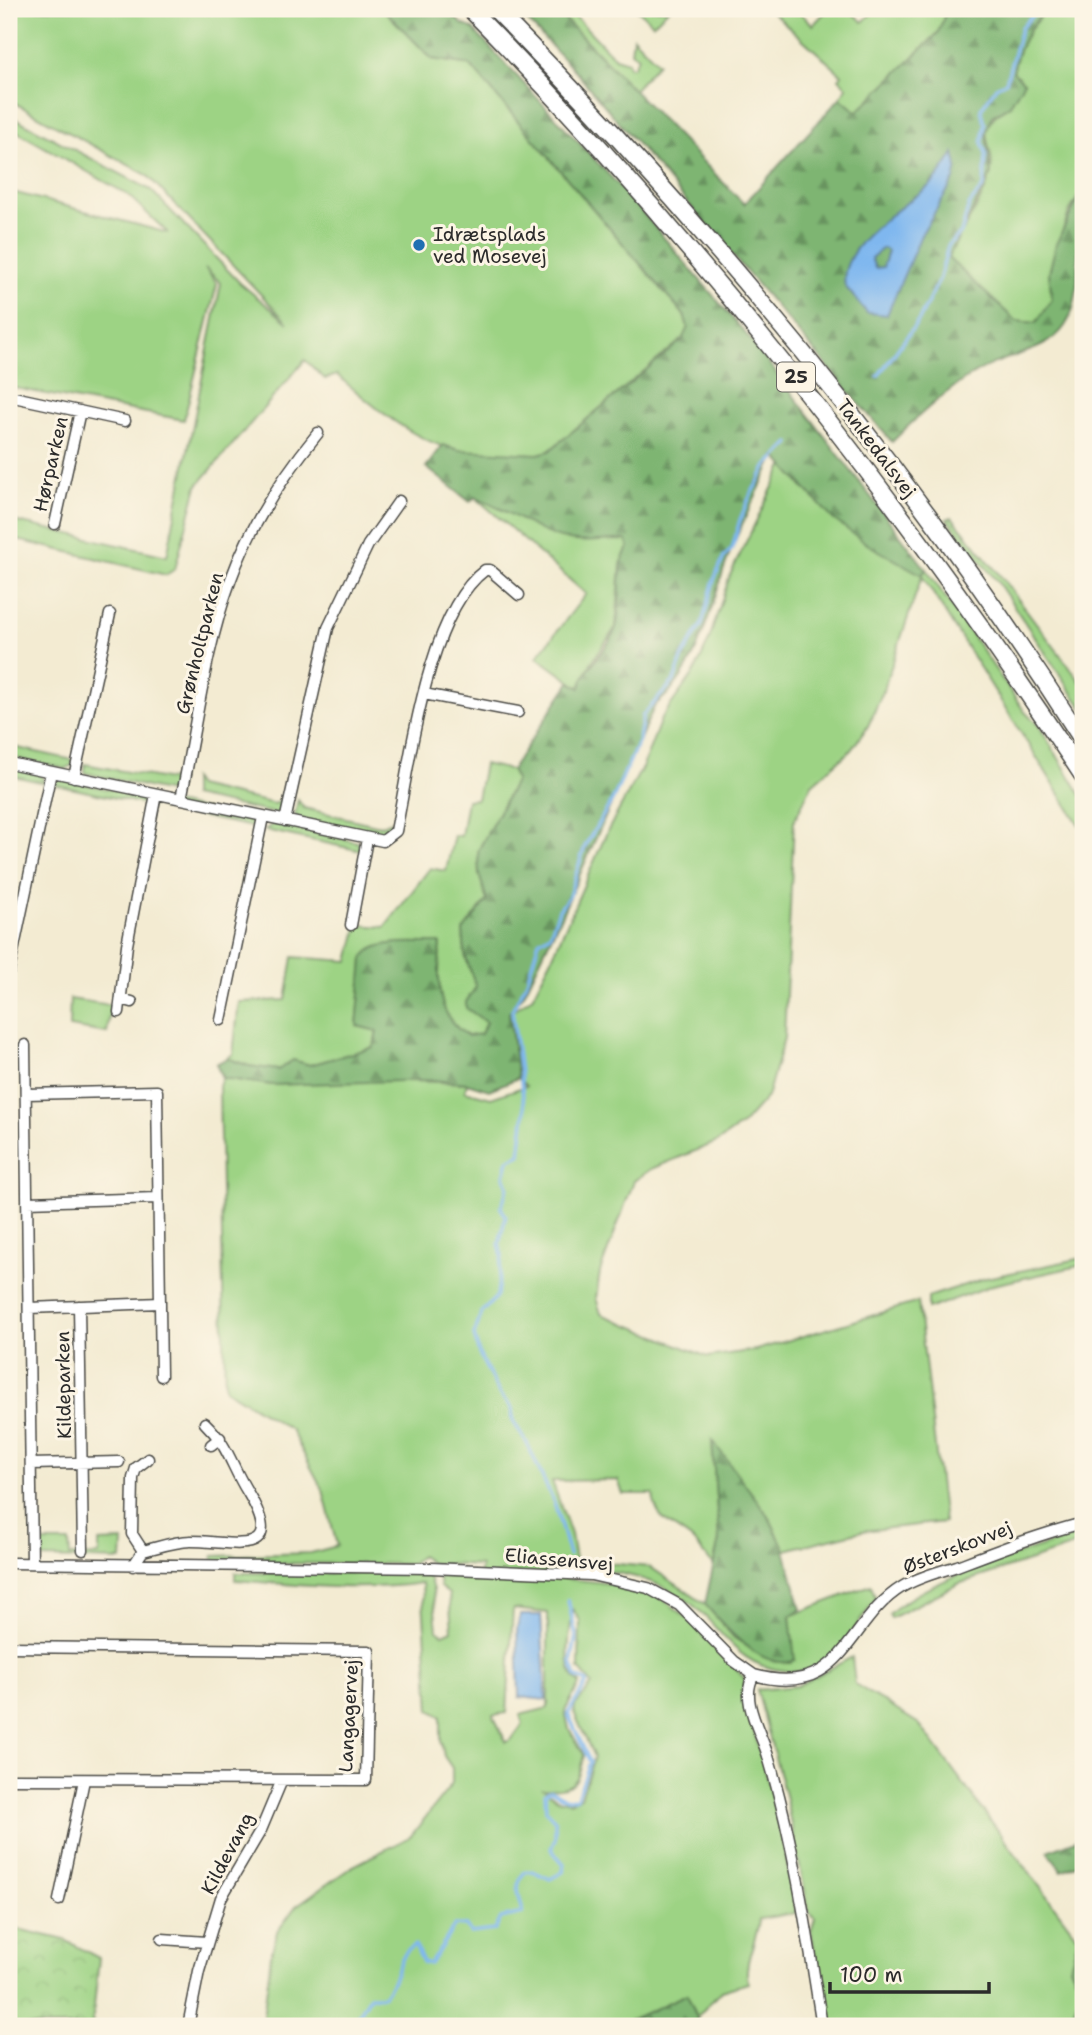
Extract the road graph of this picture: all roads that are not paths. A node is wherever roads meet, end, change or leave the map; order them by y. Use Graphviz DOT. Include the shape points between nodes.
graph roads {
  1 [pos="470,9"];
  2 [pos="495,9"];
  3 [pos="9,396"];
  4 [pos="80,411"];
  5 [pos="125,421"];
  6 [pos="318,433"];
  7 [pos="400,501"];
  8 [pos="55,524"];
  9 [pos="519,595"];
  10 [pos="110,614"];
  11 [pos="424,694"];
  12 [pos="518,712"];
  13 [pos="1083,741"];
  14 [pos="9,763"];
  15 [pos="51,772"];
  16 [pos="1083,776"];
  17 [pos="74,777"];
  18 [pos="156,794"];
  19 [pos="181,799"];
  20 [pos="262,817"];
  21 [pos="285,821"];
  22 [pos="367,839"];
  23 [pos="351,925"];
  24 [pos="9,971"];
  25 [pos="121,999"];
  26 [pos="132,1002"];
  27 [pos="119,1012"];
  28 [pos="221,1020"];
  29 [pos="25,1045"];
  30 [pos="26,1094"];
  31 [pos="158,1198"];
  32 [pos="27,1202"];
  33 [pos="160,1303"];
  34 [pos="79,1306"];
  35 [pos="29,1308"];
  36 [pos="161,1376"];
  37 [pos="205,1423"];
  38 [pos="220,1438"];
  39 [pos="211,1445"];
  40 [pos="148,1459"];
  41 [pos="119,1462"];
  42 [pos="82,1463"];
  43 [pos="31,1464"];
  44 [pos="1083,1523"];
  45 [pos="83,1550"];
  46 [pos="143,1551"];
  47 [pos="9,1563"];
  48 [pos="32,1563"];
  49 [pos="133,1566"];
  50 [pos="9,1647"];
  51 [pos="754,1675"];
  52 [pos="9,1779"];
  53 [pos="84,1780"];
  54 [pos="282,1780"];
  55 [pos="59,1900"];
  56 [pos="162,1940"];
  57 [pos="207,1942"];
  58 [pos="188,2026"];
  59 [pos="822,2026"];
  1 -- 16 [label="highway, Tankedalsvej / 25" via="632,181 846,439 1002,654"];
  2 -- 13 [label="highway, Tankedalsvej / 25" via="708,240 831,390 978,587"];
  3 -- 4 [label="street, Hørparken"];
  4 -- 5 [label="street, Hørparken"];
  4 -- 8 [label="street, Hørparken"];
  6 -- 19 [label="street, Grønholtparken" via="271,498 231,578"];
  7 -- 21 [label="street" via="368,545 328,628"];
  9 -- 11 [label="street" via="490,570 479,574 440,638"];
  10 -- 17 [label="street"];
  11 -- 12 [label="street"];
  11 -- 22 [label="street" via="396,831 383,841"];
  14 -- 15 [label="street"];
  15 -- 17 [label="street"];
  15 -- 24 [label="street"];
  17 -- 18 [label="street"];
  18 -- 19 [label="street"];
  18 -- 25 [label="street"];
  19 -- 20 [label="street"];
  20 -- 21 [label="street"];
  20 -- 28 [label="street"];
  21 -- 22 [label="street"];
  22 -- 23 [label="street"];
  25 -- 26 [label="street"];
  25 -- 27 [label="street"];
  29 -- 30 [label="street, Kildeparken"];
  30 -- 31 [label="street" via="157,1091"];
  30 -- 32 [label="street, Kildeparken"];
  31 -- 32 [label="street"];
  31 -- 33 [label="street"];
  32 -- 35 [label="street, Kildeparken"];
  33 -- 34 [label="street, Kildeparken"];
  33 -- 36 [label="street"];
  34 -- 35 [label="street, Kildeparken"];
  34 -- 42 [label="street, Kildeparken"];
  35 -- 43 [label="street, Kildeparken"];
  37 -- 38 [label="street"];
  38 -- 39 [label="street"];
  38 -- 46 [label="street" via="257,1507 261,1522 258,1538 243,1545 192,1541"];
  40 -- 46 [label="street" via="136,1468 133,1478 132,1534"];
  41 -- 42 [label="street, Kildeparken"];
  42 -- 43 [label="street, Kildeparken"];
  42 -- 45 [label="street, Kildeparken"];
  43 -- 48 [label="street, Kildeparken"];
  44 -- 51 [label="street, Østerskovvej" via="904,1586 881,1602 851,1644 817,1672 790,1679"];
  46 -- 49 [label="street"];
  47 -- 48 [label="street, Eliassensvej"];
  48 -- 49 [label="street, Eliassensvej"];
  49 -- 51 [label="street, Eliassensvej" via="592,1575 648,1588 679,1605"];
  50 -- 54 [label="street, Langagervej" via="369,1651 366,1780"];
  51 -- 59 [label="street" via="748,1690 790,1849"];
  52 -- 53 [label="street, Langagervej"];
  53 -- 54 [label="street, Langagervej"];
  53 -- 55 [label="street"];
  54 -- 57 [label="street, Kildevang" via="261,1830 221,1898"];
  56 -- 57 [label="street"];
  57 -- 58 [label="street, Kildevang"];
}
